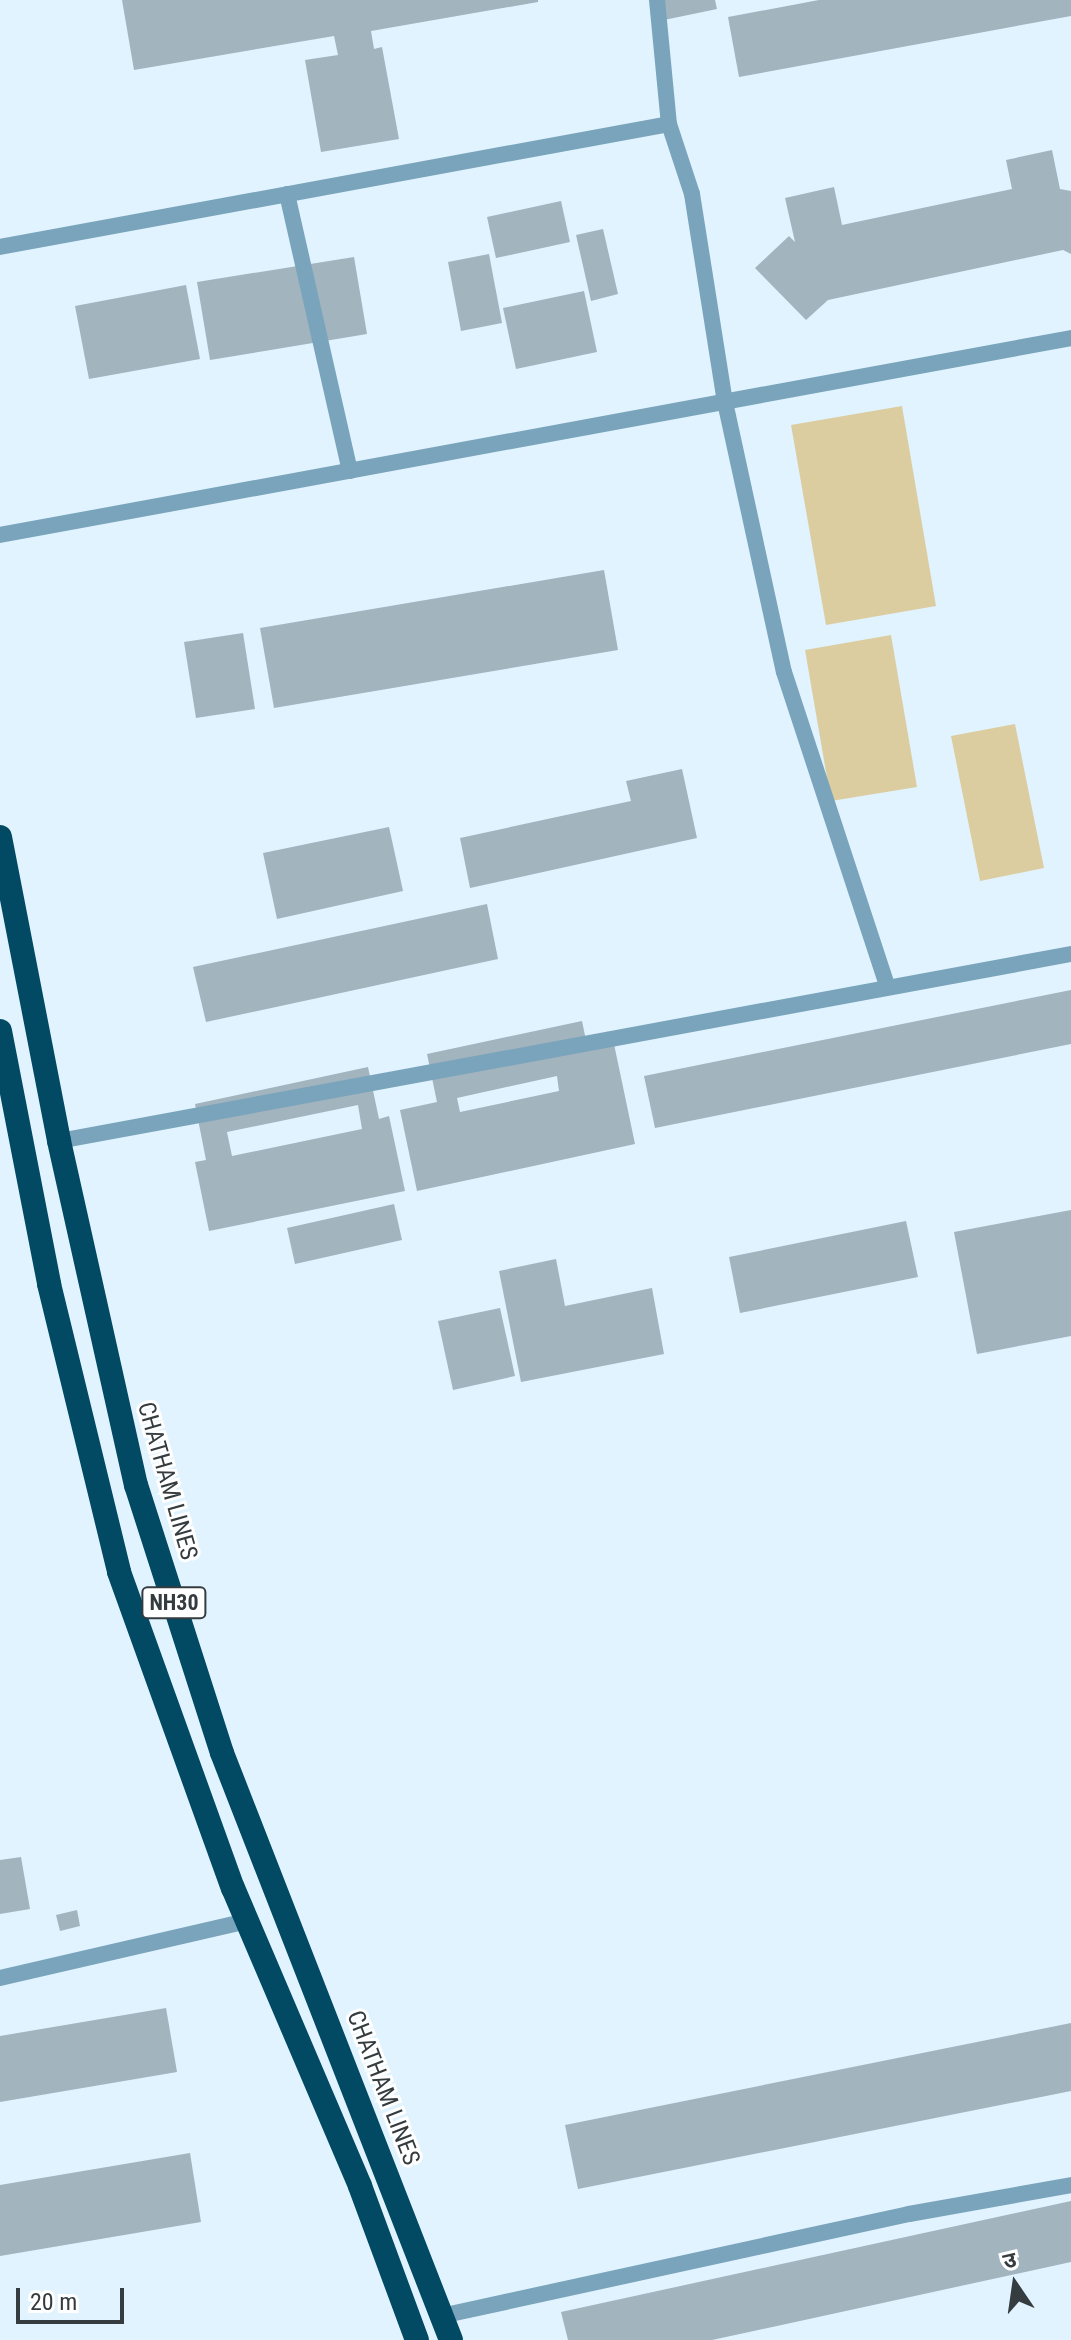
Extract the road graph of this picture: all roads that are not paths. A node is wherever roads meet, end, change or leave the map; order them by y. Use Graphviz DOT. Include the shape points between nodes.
graph roads {
  1 [pos="657,0"];
  2 [pos="669,124"];
  3 [pos="287,194"];
  4 [pos="0,247"];
  5 [pos="1071,338"];
  6 [pos="725,402"];
  7 [pos="350,471"];
  8 [pos="0,535"];
  9 [pos="0,837"];
  10 [pos="1071,954"];
  11 [pos="887,986"];
  12 [pos="0,1031"];
  13 [pos="59,1141"];
  14 [pos="247,1921"];
  15 [pos="0,1978"];
  16 [pos="387,2176"];
  17 [pos="1071,2185"];
  18 [pos="360,2186"];
  19 [pos="441,2316"];
  20 [pos="417,2340"];
  21 [pos="451,2340"];
  1 -- 2 [label="street"];
  2 -- 3 [label="street"];
  2 -- 6 [label="street" via="692,194"];
  3 -- 4 [label="street"];
  3 -- 7 [label="street"];
  5 -- 6 [label="street"];
  6 -- 7 [label="street"];
  6 -- 11 [label="street" via="784,672"];
  7 -- 8 [label="street"];
  9 -- 13 [label="highway, CHATHAM LINES / NH30"];
  10 -- 11 [label="street"];
  11 -- 13 [label="street"];
  12 -- 14 [label="highway, NH30" via="49,1284 119,1572"];
  13 -- 16 [label="highway, CHATHAM LINES / NH30" via="136,1485 222,1753"];
  14 -- 15 [label="street"];
  14 -- 18 [label="highway, NH30"];
  16 -- 18 [label="highway"];
  16 -- 19 [label="highway, CHATHAM LINES / NH30"];
  17 -- 19 [label="street" via="909,2214"];
  18 -- 20 [label="highway, NH30"];
  19 -- 21 [label="highway, CHATHAM LINES / NH30"];
}
